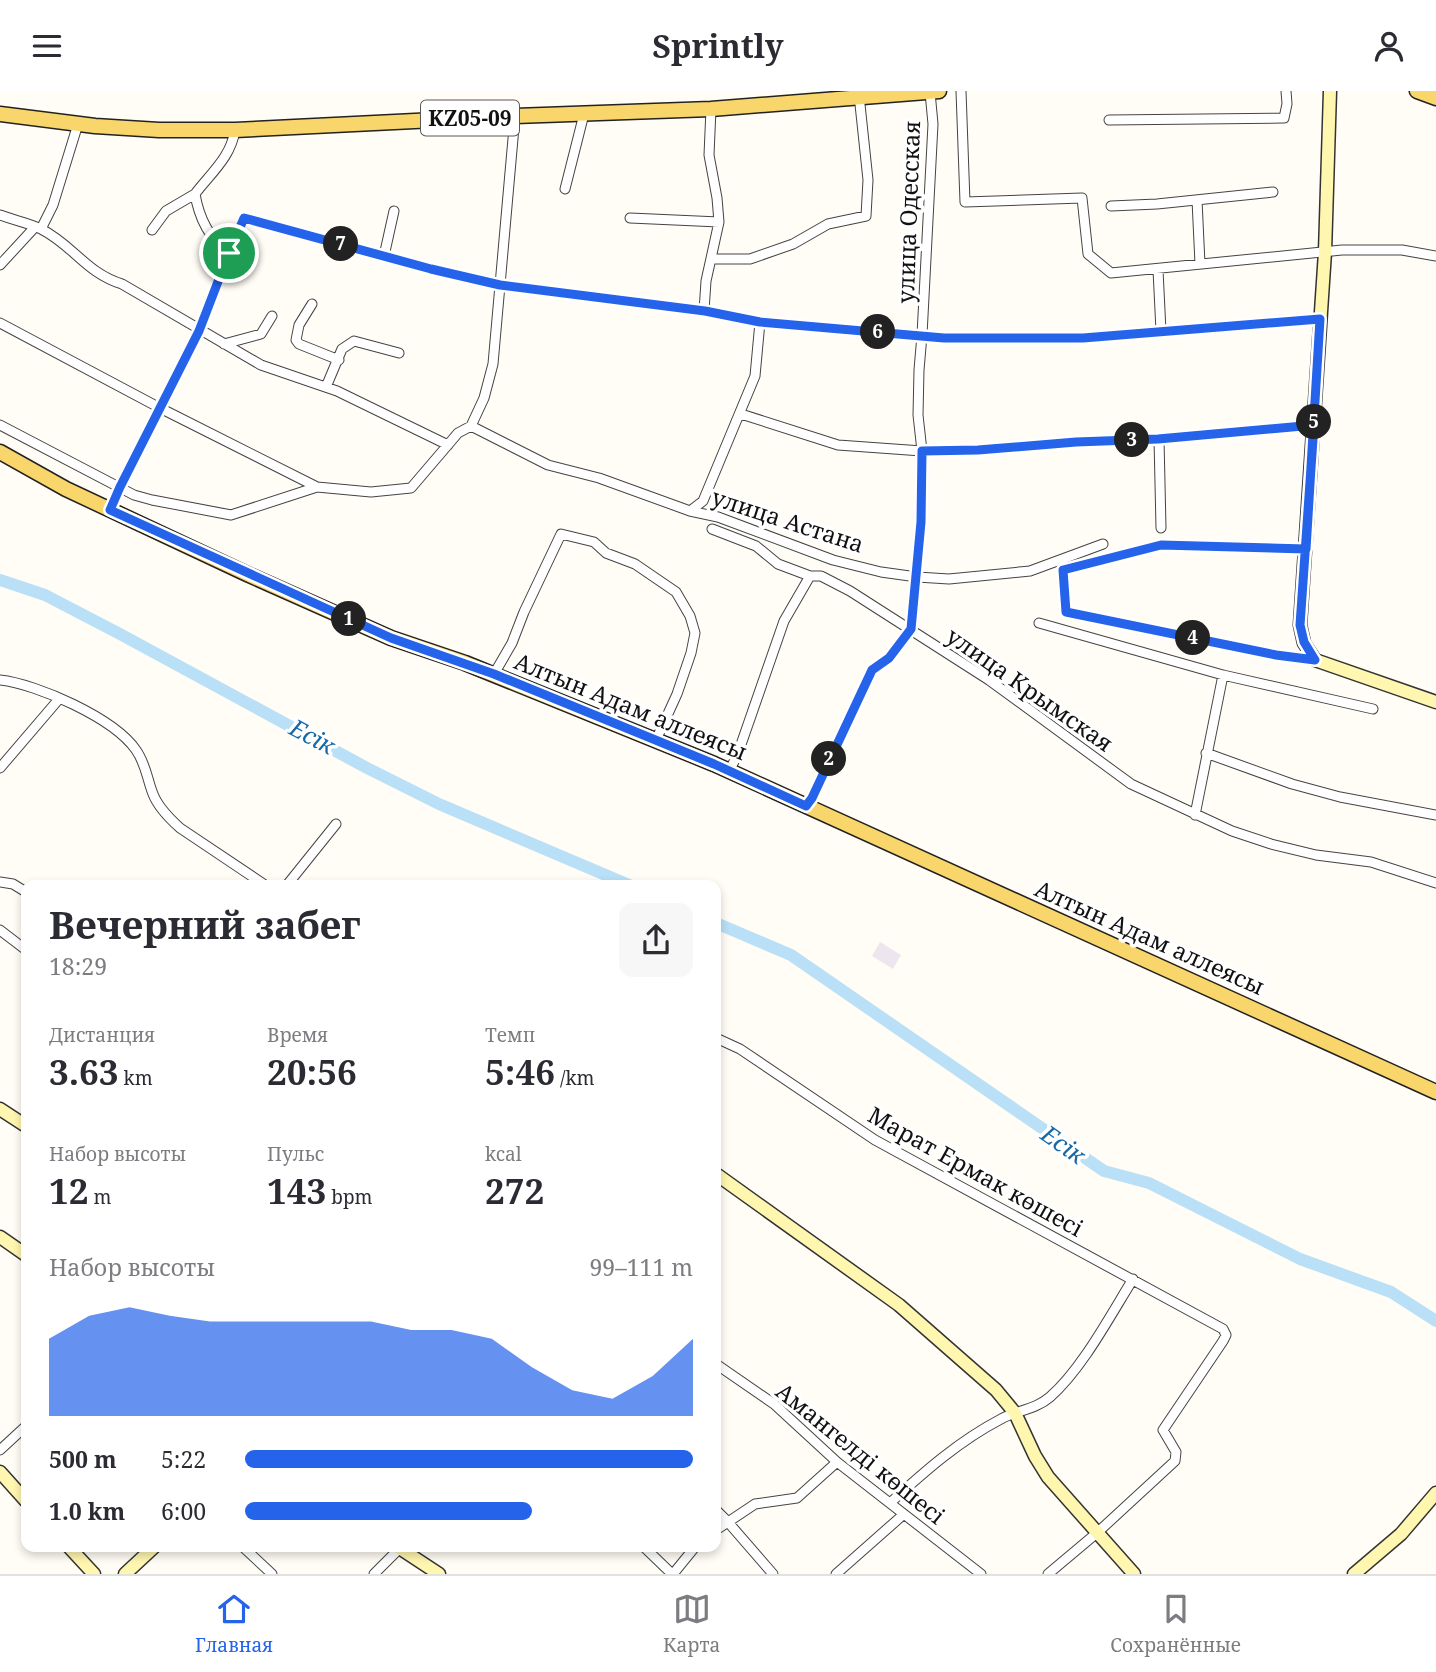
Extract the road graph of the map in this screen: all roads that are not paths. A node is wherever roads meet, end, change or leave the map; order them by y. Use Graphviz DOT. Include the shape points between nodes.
graph roads {
  1 [pos="939,91"];
  2 [pos="961,91"];
  3 [pos="1286,91"];
  4 [pos="1330,91"];
  5 [pos="1417,91"];
  6 [pos="910,92"];
  7 [pos="930,92"];
  8 [pos="859,94"];
  9 [pos="1436,98"];
  10 [pos="711,110"];
  11 [pos="0,114"];
  12 [pos="584,114"];
  13 [pos="515,116"];
  14 [pos="1109,120"];
  15 [pos="78,124"];
  16 [pos="235,130"];
  17 [pos="565,189"];
  18 [pos="1273,192"];
  19 [pos="195,194"];
  20 [pos="1197,200"];
  21 [pos="1111,206"];
  22 [pos="394,211"];
  23 [pos="0,215"];
  24 [pos="630,218"];
  25 [pos="719,222"];
  26 [pos="38,228"];
  27 [pos="152,230"];
  28 [pos="1325,252"];
  29 [pos="229,253"];
  30 [pos="384,256"];
  31 [pos="1436,256"];
  32 [pos="712,259"];
  33 [pos="1200,264"];
  34 [pos="0,265"];
  35 [pos="1158,269"];
  36 [pos="500,285"];
  37 [pos="312,304"];
  38 [pos="705,311"];
  39 [pos="272,316"];
  40 [pos="1320,319"];
  41 [pos="760,322"];
  42 [pos="0,323"];
  43 [pos="199,331"];
  44 [pos="1161,331"];
  45 [pos="922,335"];
  46 [pos="224,344"];
  47 [pos="399,353"];
  48 [pos="339,360"];
  49 [pos="326,387"];
  50 [pos="160,408"];
  51 [pos="741,414"];
  52 [pos="0,425"];
  53 [pos="1314,425"];
  54 [pos="471,426"];
  55 [pos="1158,439"];
  56 [pos="447,445"];
  57 [pos="922,451"];
  58 [pos="0,452"];
  59 [pos="120,487"];
  60 [pos="317,487"];
  61 [pos="110,510"];
  62 [pos="690,511"];
  63 [pos="1161,528"];
  64 [pos="712,529"];
  65 [pos="1103,544"];
  66 [pos="1306,549"];
  67 [pos="810,576"];
  68 [pos="917,577"];
  69 [pos="1039,623"];
  70 [pos="911,629"];
  71 [pos="1315,660"];
  72 [pos="494,674"];
  73 [pos="1223,675"];
  74 [pos="0,680"];
  75 [pos="59,699"];
  76 [pos="1436,702"];
  77 [pos="1373,709"];
  78 [pos="656,740"];
  79 [pos="1206,753"];
  80 [pos="0,768"];
  81 [pos="729,771"];
  82 [pos="806,806"];
  83 [pos="1195,815"];
  84 [pos="1436,815"];
  85 [pos="336,824"];
  86 [pos="258,880"];
  87 [pos="291,880"];
  88 [pos="0,882"];
  89 [pos="1436,883"];
  90 [pos="21,889"];
  91 [pos="1,935"];
  92 [pos="21,947"];
  93 [pos="721,1040"];
  94 [pos="1436,1092"];
  95 [pos="0,1109"];
  96 [pos="21,1123"];
  97 [pos="721,1178"];
  98 [pos="0,1237"];
  99 [pos="21,1252"];
  100 [pos="1133,1279"];
  101 [pos="721,1367"];
  102 [pos="1014,1413"];
  103 [pos="21,1431"];
  104 [pos="0,1450"];
  105 [pos="837,1462"];
  106 [pos="0,1472"];
  107 [pos="1436,1493"];
  108 [pos="21,1495"];
  109 [pos="890,1503"];
  110 [pos="904,1514"];
  111 [pos="721,1515"];
  112 [pos="727,1521"];
  113 [pos="721,1525"];
  114 [pos="1098,1532"];
  115 [pos="74,1552"];
  116 [pos="149,1552"];
  117 [pos="248,1552"];
  118 [pos="395,1552"];
  119 [pos="405,1552"];
  120 [pos="649,1552"];
  121 [pos="691,1552"];
  122 [pos="94,1574"];
  123 [pos="125,1574"];
  124 [pos="272,1574"];
  125 [pos="374,1574"];
  126 [pos="439,1574"];
  127 [pos="672,1574"];
  128 [pos="773,1574"];
  129 [pos="836,1574"];
  130 [pos="981,1574"];
  131 [pos="1048,1574"];
  132 [pos="1134,1574"];
  133 [pos="1354,1574"];
  1 -- 7 [label="main road, KZ05-09"];
  2 -- 35 [label="street" via="965,202 1082,198 1088,254 1111,273"];
  3 -- 14 [label="street" via="1284,118"];
  4 -- 28 [label="main road"];
  5 -- 9 [label="main road"];
  6 -- 7 [label="main road, KZ05-09"];
  6 -- 8 [label="main road, KZ05-09"];
  7 -- 45 [label="street, улица Одесская" via="933,124"];
  8 -- 10 [label="main road, KZ05-09"];
  8 -- 32 [label="street" via="868,180 866,216 828,224 793,244 750,259"];
  10 -- 12 [label="main road, KZ05-09"];
  10 -- 25 [label="street" via="709,155"];
  11 -- 15 [label="main road, KZ05-09"];
  12 -- 13 [label="main road, KZ05-09"];
  12 -- 17 [label="street"];
  13 -- 16 [label="main road, KZ05-09"];
  13 -- 36 [label="street"];
  15 -- 16 [label="main road, KZ05-09"];
  15 -- 26 [label="street" via="53,205"];
  16 -- 19 [label="street" via="233,145"];
  18 -- 20 [label="street"];
  19 -- 27 [label="street" via="166,211"];
  19 -- 29 [label="street" via="206,229"];
  20 -- 21 [label="street"];
  20 -- 33 [label="street"];
  22 -- 30 [label="street"];
  23 -- 26 [label="street"];
  24 -- 25 [label="street"];
  25 -- 32 [label="street"];
  26 -- 34 [label="street"];
  26 -- 43 [label="street" via="104,279 122,284"];
  28 -- 31 [label="street" via="1402,250"];
  28 -- 33 [label="street"];
  28 -- 40 [label="main road"];
  29 -- 30 [label="street" via="244,218"];
  29 -- 43 [label="street"];
  30 -- 36 [label="street"];
  32 -- 38 [label="street"];
  33 -- 35 [label="street"];
  35 -- 44 [label="street"];
  36 -- 38 [label="street"];
  36 -- 54 [label="street" via="493,364"];
  37 -- 48 [label="street" via="296,340"];
  38 -- 41 [label="street"];
  39 -- 46 [label="street" via="261,334"];
  40 -- 44 [label="street"];
  40 -- 53 [label="main road"];
  41 -- 45 [label="street"];
  41 -- 51 [label="street" via="755,376"];
  42 -- 50 [label="street"];
  43 -- 46 [label="street"];
  43 -- 50 [label="street"];
  44 -- 45 [label="street" via="1083,338"];
  45 -- 57 [label="street, улица Одесская" via="918,415"];
  46 -- 49 [label="street" via="261,365"];
  47 -- 48 [label="street" via="354,341 342,349"];
  48 -- 49 [label="street"];
  49 -- 56 [label="street"];
  50 -- 59 [label="street"];
  50 -- 60 [label="street"];
  51 -- 57 [label="street" via="838,445"];
  51 -- 62 [label="street" via="703,502"];
  52 -- 59 [label="street"];
  53 -- 55 [label="street"];
  53 -- 66 [label="main road"];
  54 -- 56 [label="street"];
  54 -- 62 [label="street, улица Астана" via="548,465"];
  55 -- 57 [label="street"];
  55 -- 63 [label="street"];
  56 -- 60 [label="street" via="411,488 370,492"];
  57 -- 68 [label="street, улица Одесская"];
  58 -- 61 [label="main road, Алтын Адам аллеясы"];
  59 -- 60 [label="street" via="152,501 231,515"];
  59 -- 61 [label="street"];
  61 -- 72 [label="main road, Алтын Адам аллеясы" via="391,638"];
  62 -- 68 [label="street, улица Астана" via="833,560"];
  64 -- 67 [label="street, улица Крымская" via="756,546 778,564"];
  65 -- 68 [label="street, улица Астана" via="1030,571 949,579"];
  66 -- 71 [label="main road" via="1300,625"];
  66 -- 71 [label="street" via="1161,545 1063,570 1066,612"];
  67 -- 70 [label="street, улица Крымская" via="821,576 850,591"];
  67 -- 81 [label="street" via="784,621"];
  68 -- 70 [label="street, улица Одесская"];
  69 -- 73 [label="street"];
  70 -- 82 [label="street" via="889,658 872,670"];
  70 -- 83 [label="street, улица Крымская" via="989,680 1130,785"];
  71 -- 76 [label="main road"];
  72 -- 78 [label="main road, Алтын Адам аллеясы"];
  72 -- 78 [label="street" via="561,534 594,542 676,591 690,616 695,633 691,653"];
  73 -- 77 [label="street"];
  73 -- 79 [label="street"];
  74 -- 75 [label="street"];
  75 -- 80 [label="street"];
  75 -- 86 [label="street" via="124,735 141,758 153,795 168,817"];
  78 -- 81 [label="main road, Алтын Адам аллеясы"];
  79 -- 83 [label="street"];
  79 -- 84 [label="street" via="1340,797"];
  81 -- 82 [label="main road, Алтын Адам аллеясы"];
  82 -- 94 [label="main road, Алтын Адам аллеясы"];
  83 -- 89 [label="street, улица Крымская" via="1271,844 1371,862"];
  85 -- 87 [label="street"];
  88 -- 90 [label="street"];
  91 -- 92 [label="street"];
  93 -- 100 [label="street, Марат Ермак көшесі" via="875,1140"];
  95 -- 96 [label="main road"];
  97 -- 102 [label="main road" via="900,1305 996,1390"];
  98 -- 99 [label="main road"];
  100 -- 102 [label="street" via="1063,1385 1030,1410"];
  100 -- 114 [label="street, Марат Ермак көшесі" via="1223,1329 1226,1335 1163,1430 1176,1452 1175,1461"];
  101 -- 105 [label="street, Амангелді көшесі" via="774,1404"];
  102 -- 109 [label="street" via="944,1454"];
  102 -- 114 [label="main road" via="1048,1477"];
  103 -- 104 [label="street"];
  105 -- 109 [label="street, Амангелді көшесі"];
  105 -- 112 [label="street" via="797,1498 755,1504"];
  106 -- 108 [label="main road"];
  107 -- 133 [label="main road" via="1401,1534"];
  109 -- 110 [label="street, Амангелді көшесі"];
  110 -- 129 [label="street"];
  110 -- 130 [label="street, Амангелді көшесі"];
  111 -- 112 [label="street"];
  112 -- 113 [label="street"];
  112 -- 128 [label="street"];
  114 -- 131 [label="street"];
  114 -- 132 [label="main road"];
  115 -- 122 [label="main road"];
  116 -- 123 [label="main road"];
  117 -- 124 [label="street"];
  118 -- 125 [label="street"];
  119 -- 126 [label="main road"];
  120 -- 127 [label="street"];
  121 -- 127 [label="street"];
}
